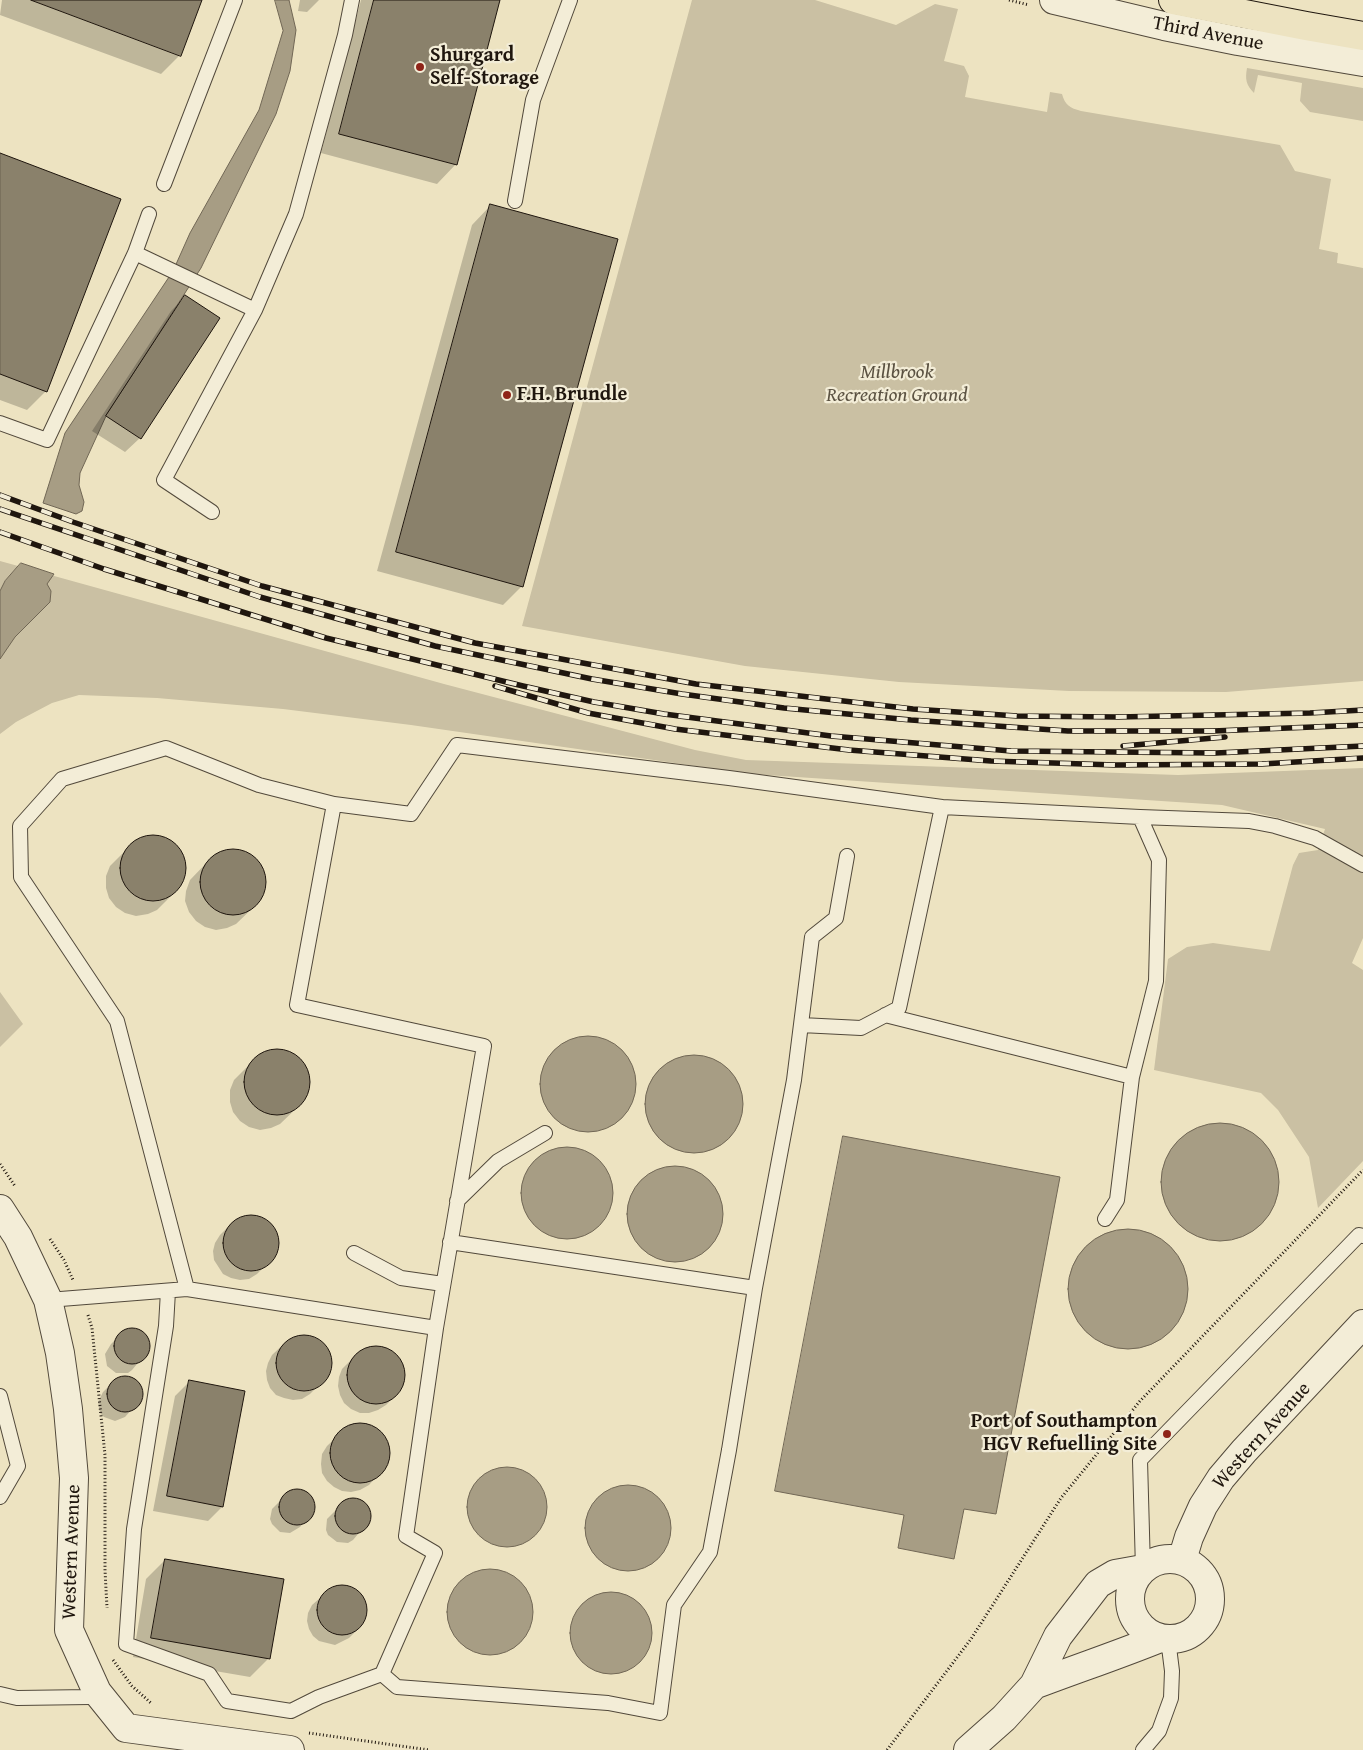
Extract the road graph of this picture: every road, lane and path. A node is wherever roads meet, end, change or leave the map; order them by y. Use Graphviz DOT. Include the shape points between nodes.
graph roads {
  1 [pos="235,0"];
  2 [pos="352,0"];
  3 [pos="570,0"];
  4 [pos="1054,0"];
  5 [pos="1173,0"];
  6 [pos="1363,36"];
  7 [pos="1363,62"];
  8 [pos="164,184"];
  9 [pos="515,202"];
  10 [pos="149,214"];
  11 [pos="135,253"];
  12 [pos="255,310"];
  13 [pos="0,423"];
  14 [pos="212,512"];
  15 [pos="334,804"];
  16 [pos="942,807"];
  17 [pos="1140,817"];
  18 [pos="847,856"];
  19 [pos="1363,865"];
  20 [pos="885,1015"];
  21 [pos="801,1025"];
  22 [pos="1132,1077"];
  23 [pos="545,1133"];
  24 [pos="1363,1170"];
  25 [pos="457,1201"];
  26 [pos="0,1209"];
  27 [pos="1105,1219"];
  28 [pos="1363,1236"];
  29 [pos="450,1242"];
  30 [pos="354,1253"];
  31 [pos="443,1284"];
  32 [pos="755,1288"];
  33 [pos="188,1290"];
  34 [pos="168,1291"];
  35 [pos="48,1300"];
  36 [pos="1363,1324"];
  37 [pos="436,1328"];
  38 [pos="0,1396"];
  39 [pos="0,1497"];
  40 [pos="1182,1560"];
  41 [pos="1143,1569"];
  42 [pos="1164,1639"];
  43 [pos="382,1674"];
  44 [pos="1034,1685"];
  45 [pos="97,1692"];
  46 [pos="0,1694"];
  47 [pos="17,1698"];
  48 [pos="0,1706"];
  49 [pos="290,1750"];
  50 [pos="887,1750"];
  51 [pos="968,1750"];
  52 [pos="1143,1750"];
  1 -- 8 [label="lane"];
  2 -- 12 [label="lane" via="296,214"];
  3 -- 9 [label="lane" via="533,100"];
  4 -- 7 [label="street, Third Avenue" via="1238,41"];
  5 -- 6 [label="highway"];
  10 -- 11 [label="lane"];
  11 -- 12 [label="lane"];
  11 -- 13 [label="lane" via="47,440"];
  12 -- 14 [label="lane" via="164,480"];
  15 -- 16 [label="lane" via="411,814 457,745"];
  15 -- 25 [label="lane" via="297,1005 484,1046"];
  15 -- 33 [label="lane" via="259,785 166,748 62,779 20,826 21,877 117,1022"];
  16 -- 17 [label="lane"];
  16 -- 20 [label="lane" via="898,1008"];
  17 -- 19 [label="lane" via="1234,820 1275,826 1316,838"];
  17 -- 22 [label="lane" via="1159,860 1156,981"];
  18 -- 21 [label="lane" via="836,918 812,937"];
  20 -- 21 [label="lane" via="861,1028"];
  20 -- 22 [label="lane"];
  21 -- 32 [label="lane" via="794,1080"];
  22 -- 27 [label="lane" via="1118,1200"];
  23 -- 25 [label="lane" via="498,1161"];
  24 -- 50 [label="path" via="1140,1401 1061,1498 971,1639"];
  25 -- 29 [label="lane"];
  26 -- 35 [label="street, Western Avenue" via="18,1237"];
  28 -- 41 [label="lane" via="1358,1235 1140,1460"];
  29 -- 31 [label="lane"];
  29 -- 32 [label="lane"];
  30 -- 31 [label="lane" via="401,1278"];
  31 -- 37 [label="lane"];
  32 -- 43 [label="lane" via="710,1552 674,1605 660,1713 608,1703 397,1687"];
  33 -- 34 [label="lane"];
  33 -- 37 [label="lane"];
  34 -- 35 [label="lane"];
  34 -- 43 [label="lane" via="166,1326 134,1529 126,1644 209,1674 227,1700 291,1711"];
  35 -- 45 [label="street, Western Avenue" via="60,1353 74,1478 69,1630"];
  36 -- 40 [label="street, Western Avenue" via="1220,1478 1202,1506"];
  37 -- 43 [label="lane" via="406,1536 435,1553"];
  38 -- 39 [label="lane" via="18,1466"];
  40 -- 41 [label="street" via="1168,1558"];
  40 -- 42 [label="street" via="1203,1575 1210,1593 1208,1612 1193,1632 1181,1638"];
  41 -- 42 [label="street" via="1130,1590 1133,1614 1139,1625"];
  41 -- 44 [label="street" via="1114,1574 1098,1584 1058,1636"];
  42 -- 44 [label="street"];
  42 -- 52 [label="lane" via="1172,1671 1171,1698 1160,1731"];
  44 -- 51 [label="street"];
  45 -- 47 [label="lane" via="90,1697"];
  45 -- 49 [label="street, Western Avenue" via="126,1728"];
  46 -- 47 [label="lane"];
  47 -- 48 [label="lane"];
}
